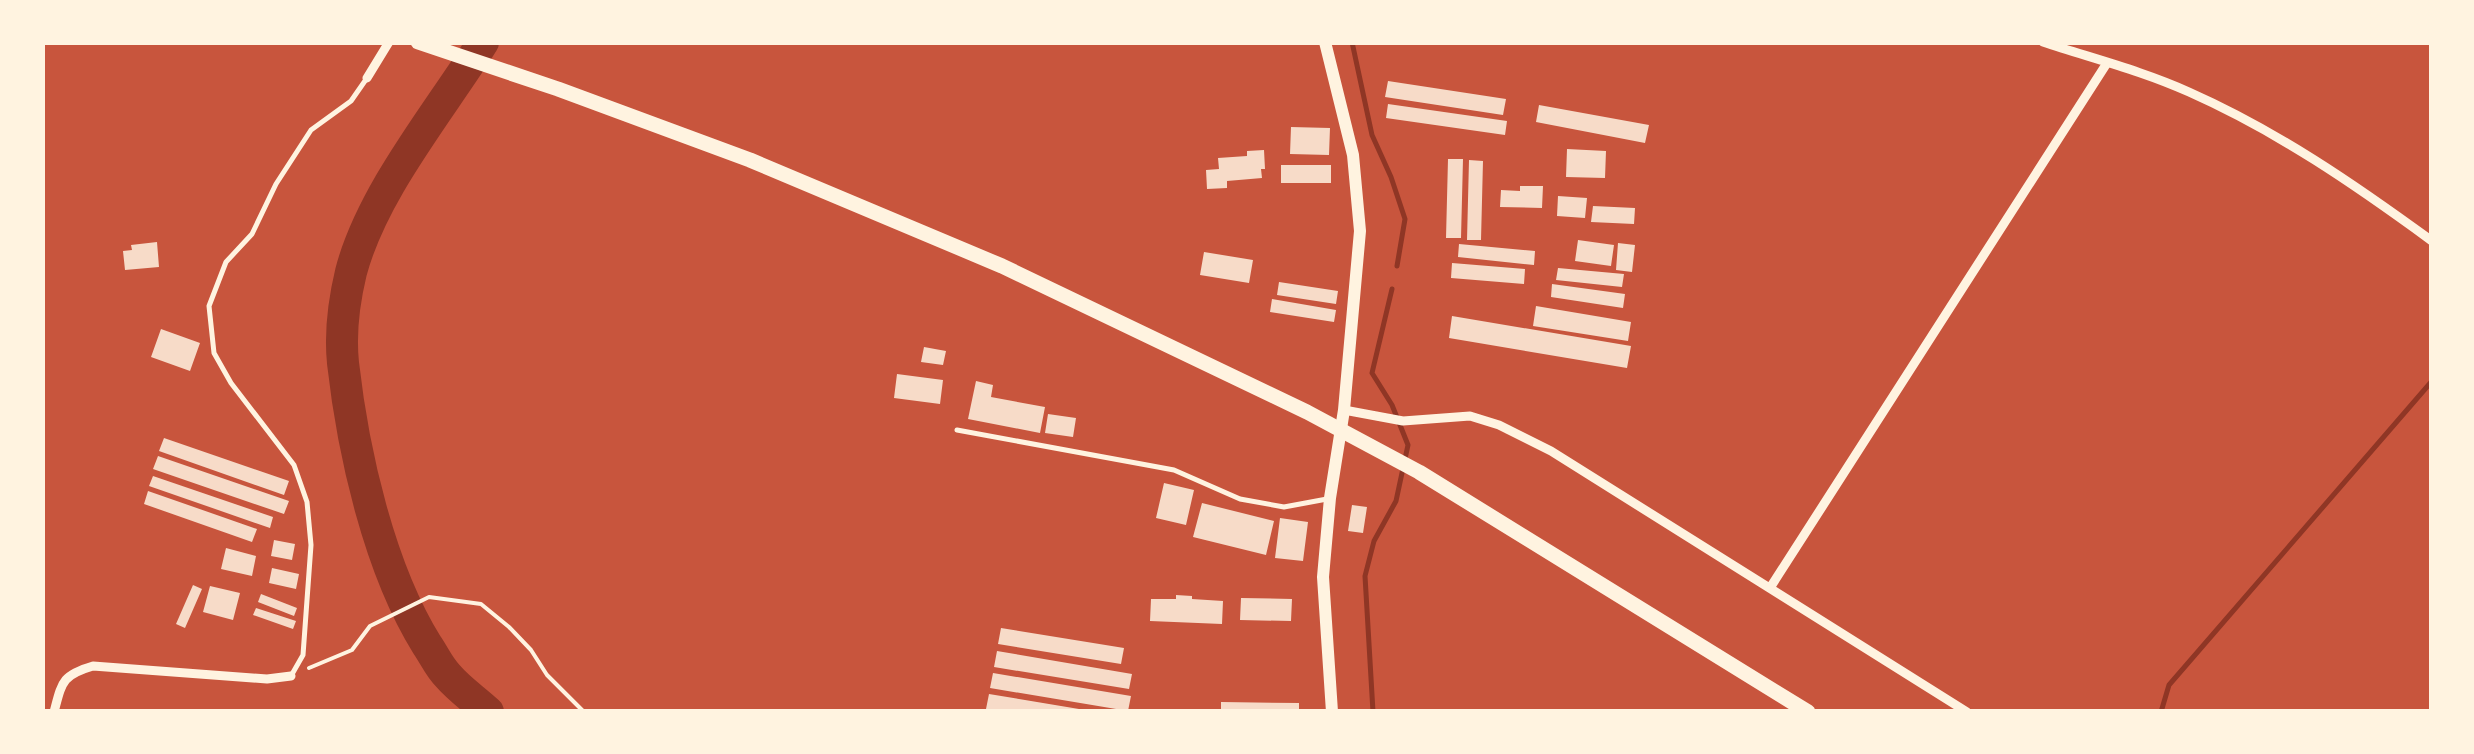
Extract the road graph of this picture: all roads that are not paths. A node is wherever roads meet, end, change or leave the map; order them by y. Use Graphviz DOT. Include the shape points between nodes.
graph roads {
  1 [pos="388,42"];
  2 [pos="418,42"];
  3 [pos="1325,42"];
  4 [pos="2043,42"];
  5 [pos="2107,63"];
  6 [pos="367,78"];
  7 [pos="2432,240"];
  8 [pos="1344,410"];
  9 [pos="956,430"];
  10 [pos="1330,498"];
  11 [pos="1770,588"];
  12 [pos="290,676"];
  13 [pos="54,712"];
  14 [pos="1332,712"];
  15 [pos="1808,712"];
  16 [pos="1967,712"];
  1 -- 6 [label="street"];
  2 -- 15 [label="highway" via="750,160 1002,266 1307,412 1419,472"];
  3 -- 8 [label="main road" via="1353,155 1360,232"];
  4 -- 5 [label="street"];
  5 -- 7 [label="street" via="2185,90 2265,129"];
  5 -- 11 [label="street"];
  6 -- 12 [label="lane" via="352,101 311,130 252,234 226,262 208,306 214,353 294,465 308,502 303,655"];
  8 -- 10 [label="main road"];
  8 -- 11 [label="street" via="1403,421 1470,416 1499,425 1552,451"];
  9 -- 10 [label="lane" via="1174,470 1240,500 1284,507"];
  10 -- 14 [label="main road" via="1324,577"];
  11 -- 16 [label="street"];
  12 -- 13 [label="street" via="268,680 93,666 64,679"];
}
